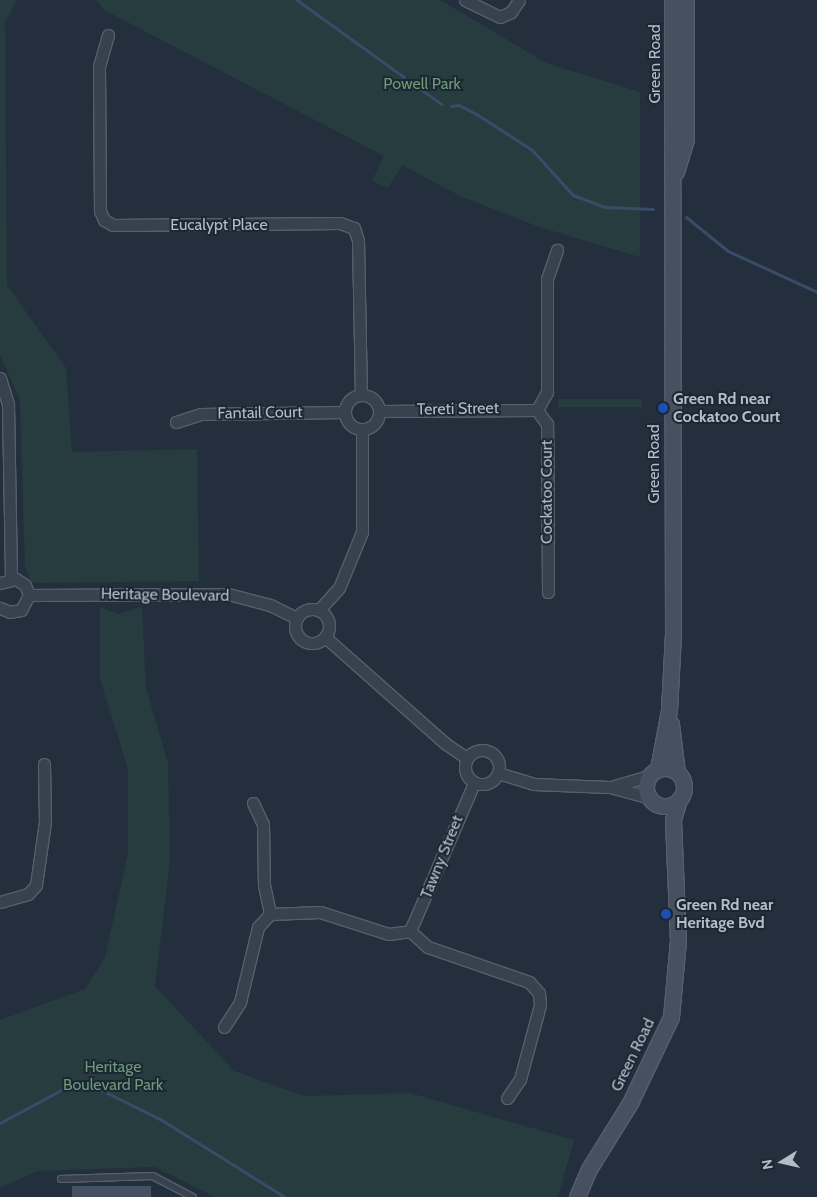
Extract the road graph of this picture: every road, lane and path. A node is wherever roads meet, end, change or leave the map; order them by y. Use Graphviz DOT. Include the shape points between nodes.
graph roads {
  1 [pos="465,0"];
  2 [pos="519,0"];
  3 [pos="672,0"];
  4 [pos="686,0"];
  5 [pos="108,35"];
  6 [pos="672,188"];
  7 [pos="557,250"];
  8 [pos="0,378"];
  9 [pos="361,394"];
  10 [pos="537,410"];
  11 [pos="379,411"];
  12 [pos="345,412"];
  13 [pos="176,422"];
  14 [pos="362,429"];
  15 [pos="11,578"];
  16 [pos="0,583"];
  17 [pos="548,592"];
  18 [pos="29,595"];
  19 [pos="0,608"];
  20 [pos="319,610"];
  21 [pos="296,618"];
  22 [pos="325,637"];
  23 [pos="669,710"];
  24 [pos="468,758"];
  25 [pos="44,764"];
  26 [pos="677,772"];
  27 [pos="498,773"];
  28 [pos="654,773"];
  29 [pos="474,783"];
  30 [pos="610,787"];
  31 [pos="652,801"];
  32 [pos="678,802"];
  33 [pos="253,803"];
  34 [pos="675,855"];
  35 [pos="0,902"];
  36 [pos="270,914"];
  37 [pos="410,931"];
  38 [pos="224,1027"];
  39 [pos="507,1098"];
  40 [pos="61,1179"];
  41 [pos="193,1197"];
  42 [pos="577,1197"];
  1 -- 2 [label="street" via="500,17 511,12"];
  3 -- 6 [label="street, Green Road"];
  4 -- 6 [label="street, Green Road" via="686,139"];
  5 -- 9 [label="street, Eucalypt Place" via="99,67 100,211 104,220 113,225 340,224 354,228 358,240"];
  6 -- 23 [label="street, Green Road" via="673,634"];
  7 -- 10 [label="street" via="547,279 547,392"];
  8 -- 15 [label="street" via="8,405"];
  9 -- 11 [label="street" via="375,401"];
  9 -- 12 [label="street" via="351,398"];
  10 -- 11 [label="street, Tereti Street"];
  10 -- 17 [label="street, Cockatoo Court" via="547,424"];
  11 -- 14 [label="street" via="375,422"];
  12 -- 13 [label="street, Fantail Court" via="201,414"];
  12 -- 14 [label="street" via="349,423"];
  14 -- 20 [label="street" via="362,532 340,588"];
  15 -- 16 [label="street"];
  15 -- 18 [label="street" via="25,585"];
  18 -- 19 [label="street" via="25,606 16,612"];
  18 -- 21 [label="street, Heritage Boulevard" via="228,594 270,605"];
  20 -- 21 [label="street" via="304,611"];
  20 -- 22 [label="street" via="329,623"];
  21 -- 22 [label="street" via="295,629 301,639 312,643"];
  22 -- 24 [label="street" via="446,744"];
  23 -- 26 [label="street, Green Road"];
  23 -- 28 [label="street, Green Road"];
  24 -- 27 [label="street" via="481,750 491,753 498,762"];
  24 -- 29 [label="street" via="466,774"];
  25 -- 35 [label="street" via="45,822 36,885 28,894"];
  26 -- 28 [label="street"];
  26 -- 32 [label="street" via="684,783"];
  27 -- 29 [label="street" via="485,784"];
  27 -- 30 [label="street" via="554,787"];
  28 -- 30 [label="street"];
  28 -- 31 [label="street"];
  29 -- 37 [label="street, Tawny Street"];
  30 -- 31 [label="street"];
  31 -- 32 [label="street" via="668,807"];
  31 -- 34 [label="street, Green Road"];
  32 -- 34 [label="street, Green Road" via="673,820"];
  33 -- 36 [label="street" via="263,824 264,886"];
  34 -- 42 [label="street, Green Road" via="678,940 671,1017 630,1103 589,1169"];
  36 -- 37 [label="street" via="320,912 389,934"];
  36 -- 38 [label="street" via="258,927 240,1002"];
  37 -- 39 [label="street" via="428,947 529,982 539,993 540,1005 520,1079"];
  40 -- 41 [label="lane" via="153,1176"];
}
